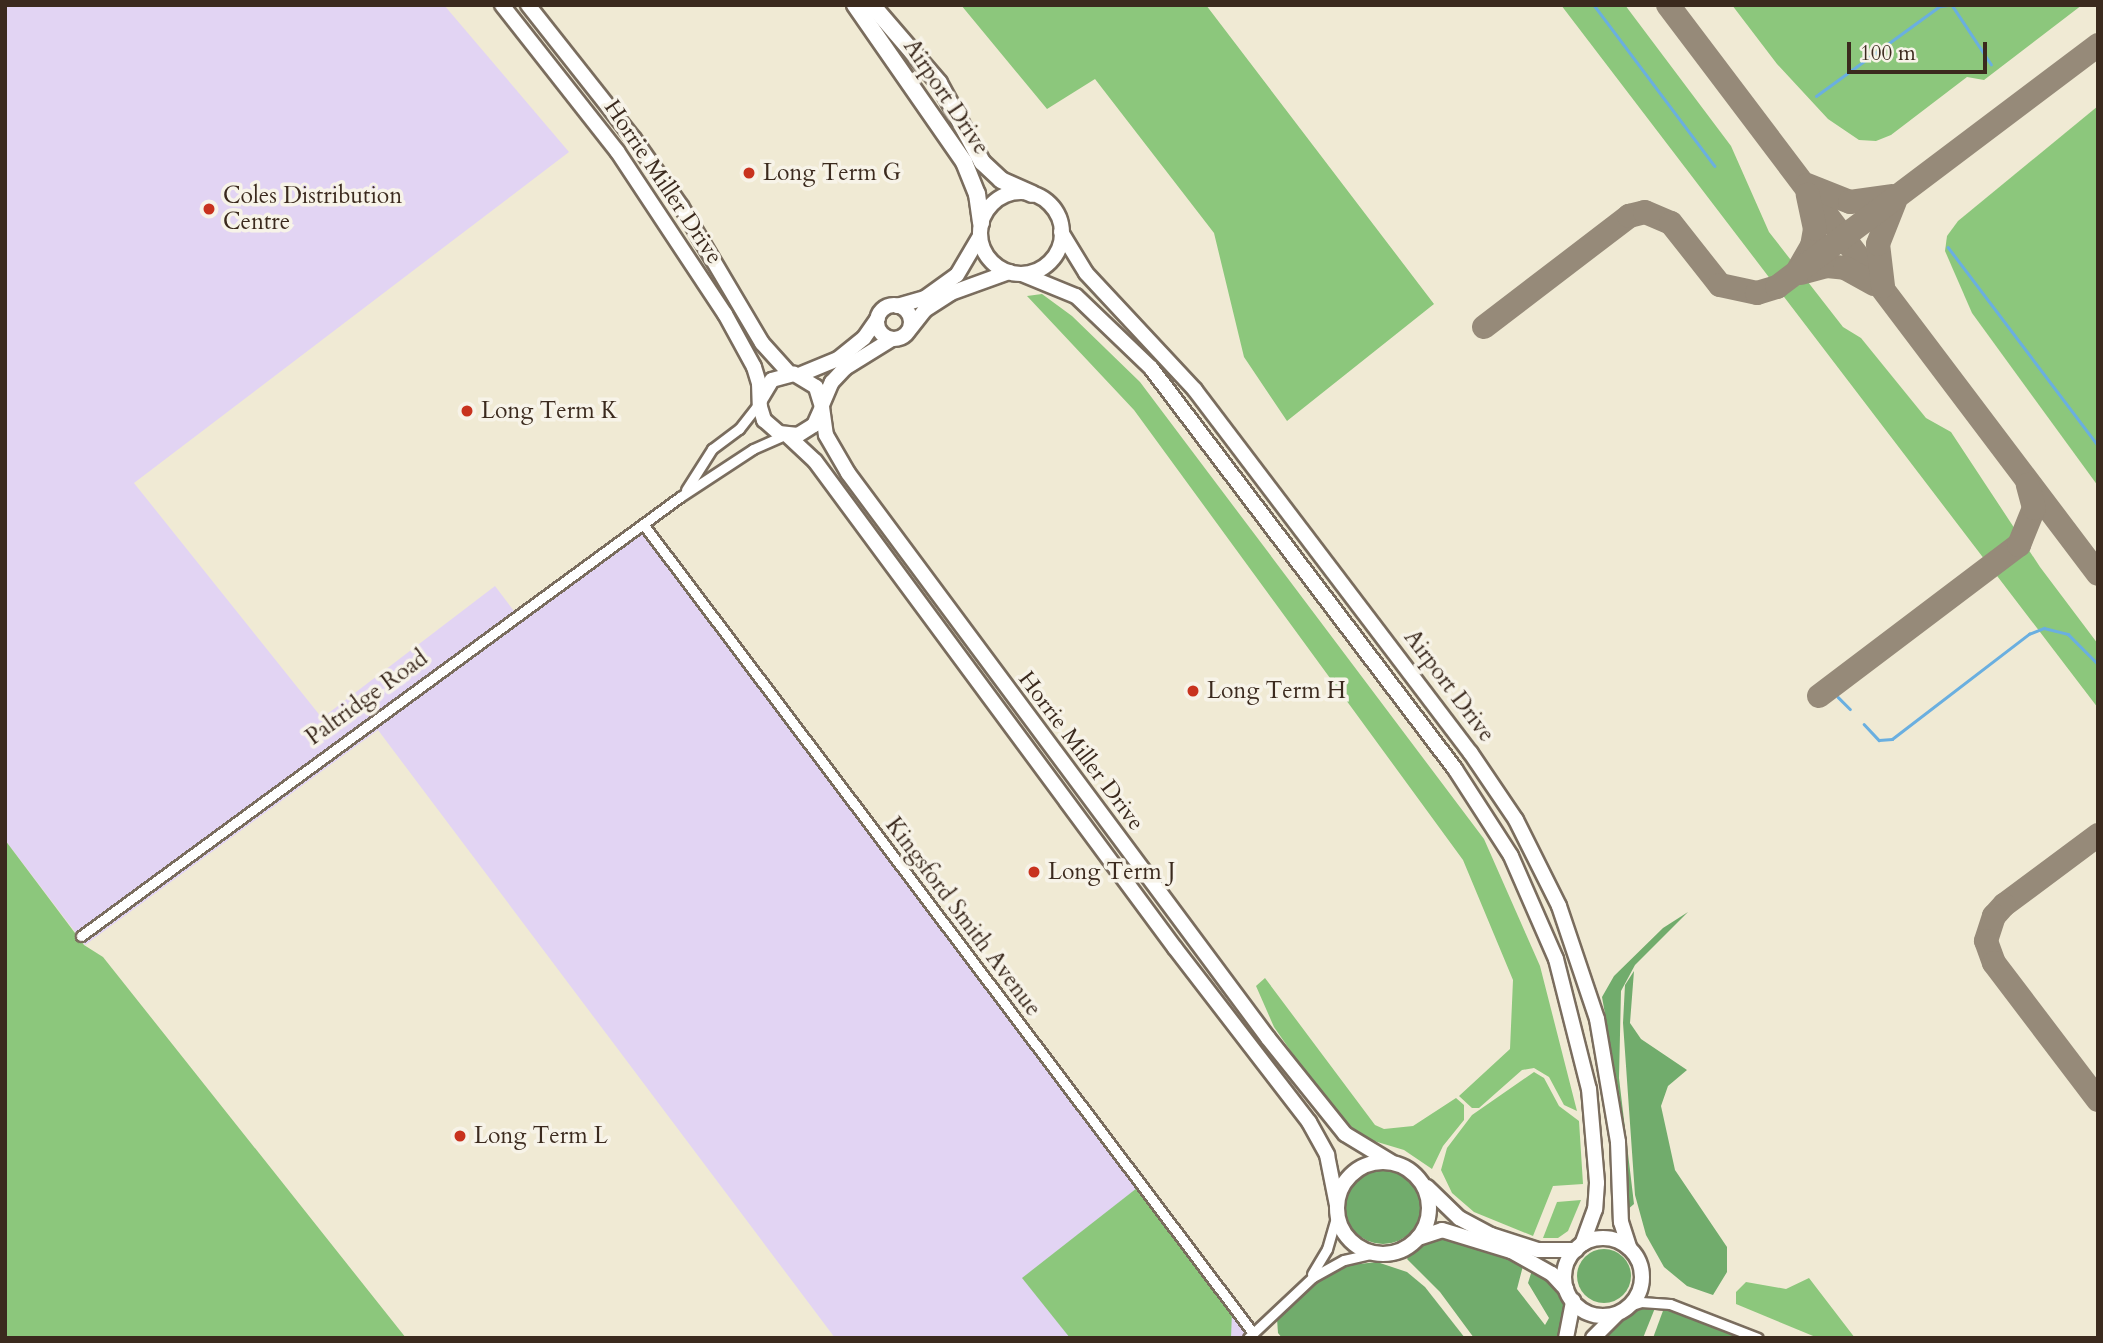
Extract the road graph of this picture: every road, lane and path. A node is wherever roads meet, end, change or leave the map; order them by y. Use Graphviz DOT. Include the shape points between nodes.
graph roads {
  1 [pos="502,5"];
  2 [pos="528,5"];
  3 [pos="855,5"];
  4 [pos="872,5"];
  5 [pos="1032,194"];
  6 [pos="980,229"];
  7 [pos="1061,232"];
  8 [pos="1016,273"];
  9 [pos="897,306"];
  10 [pos="878,318"];
  11 [pos="910,329"];
  12 [pos="892,339"];
  13 [pos="794,374"];
  14 [pos="760,401"];
  15 [pos="822,407"];
  16 [pos="786,435"];
  17 [pos="680,497"];
  18 [pos="643,524"];
  19 [pos="81,936"];
  20 [pos="1391,1162"];
  21 [pos="1421,1181"];
  22 [pos="1337,1210"];
  23 [pos="1416,1240"];
  24 [pos="1579,1247"];
  25 [pos="1630,1248"];
  26 [pos="1374,1253"];
  27 [pos="1300,1289"];
  28 [pos="1570,1296"];
  29 [pos="1623,1310"];
  30 [pos="1250,1335"];
  31 [pos="1566,1338"];
  32 [pos="1593,1338"];
  33 [pos="1758,1338"];
  1 -- 14 [label="main road, Horrie Miller Drive" via="558,72 664,218 748,354"];
  2 -- 13 [label="main road, Horrie Miller Drive" via="681,206 762,343"];
  3 -- 6 [label="highway, Airport Drive" via="964,162 977,194"];
  4 -- 5 [label="highway, Airport Drive" via="939,83 982,162 1000,180"];
  5 -- 6 [label="main road" via="1001,197"];
  5 -- 7 [label="main road" via="1053,208"];
  6 -- 8 [label="main road" via="987,256"];
  6 -- 9 [label="main road" via="957,275 925,298"];
  7 -- 8 [label="main road" via="1050,261"];
  7 -- 25 [label="main road, Airport Drive" via="1086,273 1163,352 1220,421 1470,752 1516,820 1559,906 1598,1019 1618,1142 1621,1222"];
  8 -- 11 [label="main road" via="951,293 925,310"];
  8 -- 24 [label="main road, Airport Drive" via="1076,296 1151,368 1455,769 1506,847 1548,939 1578,1034 1597,1171 1595,1209"];
  9 -- 10 [label="main road" via="884,310"];
  9 -- 11 [label="main road" via="909,314"];
  10 -- 12 [label="main road" via="881,332"];
  10 -- 13 [label="main road" via="864,338 838,359"];
  11 -- 12 [label="main road"];
  12 -- 15 [label="main road" via="839,374"];
  13 -- 14 [label="main road" via="772,380"];
  13 -- 15 [label="main road" via="817,387"];
  14 -- 16 [label="main road" via="764,420"];
  14 -- 17 [label="street, Paltridge Road" via="739,429 707,455"];
  15 -- 16 [label="main road" via="809,430"];
  15 -- 20 [label="main road, Horrie Miller Drive" via="832,447 884,524 1299,1078 1345,1134"];
  16 -- 17 [label="street, Paltridge Road" via="744,455"];
  16 -- 22 [label="main road, Horrie Miller Drive" via="815,461 1174,948 1310,1122 1327,1155"];
  17 -- 18 [label="street, Paltridge Road"];
  18 -- 19 [label="street, Paltridge Road"];
  18 -- 30 [label="street, Kingsford Smith Avenue"];
  20 -- 21 [label="main road" via="1408,1168"];
  20 -- 22 [label="main road" via="1358,1169 1341,1188"];
  21 -- 23 [label="main road" via="1429,1211"];
  21 -- 24 [label="main road" via="1450,1211 1480,1230 1538,1250"];
  22 -- 26 [label="main road" via="1346,1235"];
  22 -- 27 [label="street" via="1323,1257"];
  23 -- 26 [label="main road" via="1394,1253"];
  23 -- 28 [label="main road" via="1442,1230 1511,1251 1552,1274"];
  24 -- 25 [label="main road" via="1607,1238"];
  24 -- 28 [label="main road" via="1566,1266"];
  25 -- 29 [label="main road" via="1642,1272 1637,1297"];
  26 -- 27 [label="street" via="1338,1263"];
  27 -- 30 [label="street"];
  28 -- 29 [label="main road" via="1593,1314"];
  28 -- 31 [label="main road"];
  29 -- 32 [label="main road"];
  29 -- 33 [label="street" via="1641,1302 1670,1304"];
}
